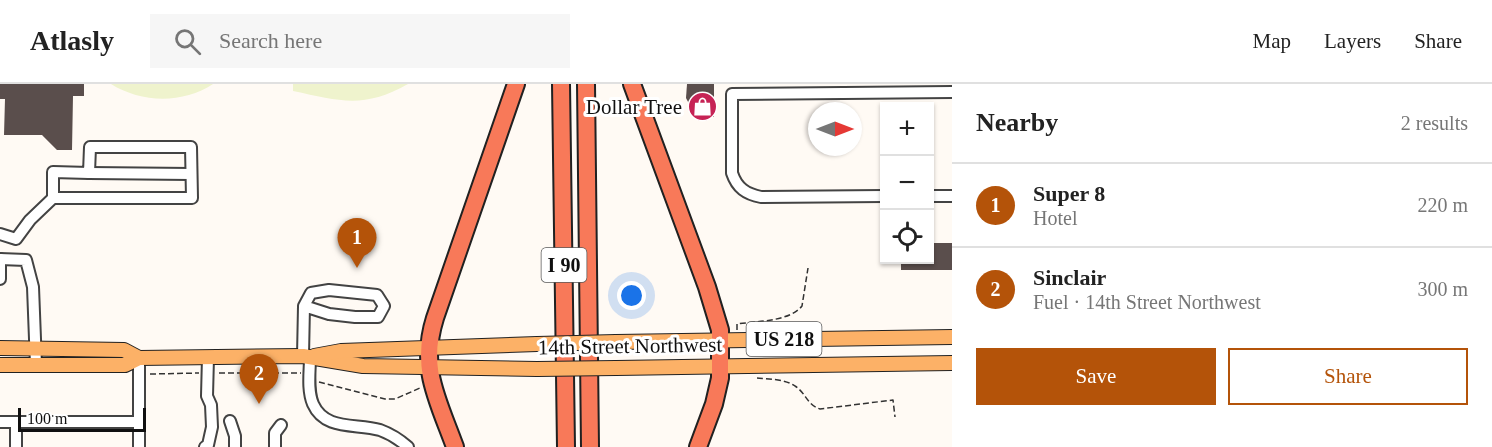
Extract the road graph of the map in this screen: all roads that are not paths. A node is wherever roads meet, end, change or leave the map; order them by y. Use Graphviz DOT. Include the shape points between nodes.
graph roads {
  1 [pos="516,84"];
  2 [pos="561,84"];
  3 [pos="586,84"];
  4 [pos="632,84"];
  5 [pos="952,92"];
  6 [pos="89,173"];
  7 [pos="191,174"];
  8 [pos="880,196"];
  9 [pos="934,196"];
  10 [pos="952,196"];
  11 [pos="53,198"];
  12 [pos="0,234"];
  13 [pos="16,240"];
  14 [pos="0,259"];
  15 [pos="26,260"];
  16 [pos="0,279"];
  17 [pos="304,306"];
  18 [pos="952,337"];
  19 [pos="722,340"];
  20 [pos="428,347"];
  21 [pos="0,348"];
  22 [pos="36,348"];
  23 [pos="208,357"];
  24 [pos="307,357"];
  25 [pos="139,358"];
  26 [pos="952,363"];
  27 [pos="0,364"];
  28 [pos="36,365"];
  29 [pos="722,365"];
  30 [pos="430,374"];
  31 [pos="0,422"];
  32 [pos="16,422"];
  33 [pos="140,422"];
  34 [pos="278,429"];
  35 [pos="16,447"];
  36 [pos="140,447"];
  37 [pos="205,447"];
  38 [pos="229,447"];
  39 [pos="235,447"];
  40 [pos="274,447"];
  41 [pos="408,447"];
  42 [pos="456,447"];
  43 [pos="566,447"];
  44 [pos="590,447"];
  45 [pos="699,447"];
  1 -- 20 [label="highway"];
  2 -- 43 [label="highway, I 90"];
  3 -- 44 [label="highway, I 90"];
  4 -- 19 [label="highway" via="707,287"];
  5 -- 8 [label="street" via="732,94 732,173 743,190 760,197"];
  6 -- 7 [label="street"];
  6 -- 7 [label="street" via="90,147 191,147"];
  6 -- 11 [label="street" via="53,172"];
  7 -- 11 [label="street" via="192,198"];
  9 -- 10 [label="street"];
  11 -- 13 [label="street"];
  12 -- 13 [label="street"];
  13 -- 15 [label="street"];
  14 -- 15 [label="street"];
  14 -- 16 [label="street"];
  15 -- 22 [label="street" via="33,287"];
  17 -- 17 [label="street" via="311,293 329,290 376,295 384,306 378,317 329,314"];
  17 -- 24 [label="street"];
  18 -- 19 [label="main road, 14th Street Northwest / US 218"];
  19 -- 20 [label="main road, 14th Street Northwest / US 218, bridge"];
  19 -- 29 [label="highway"];
  20 -- 24 [label="main road, 14th Street Northwest" via="341,351"];
  20 -- 30 [label="highway"];
  21 -- 22 [label="main road, 14th Street Northwest"];
  22 -- 25 [label="main road, 14th Street Northwest" via="124,350"];
  22 -- 28 [label="street"];
  23 -- 24 [label="main road, 14th Street Northwest"];
  23 -- 25 [label="main road, 14th Street Northwest"];
  23 -- 37 [label="street" via="207,396 212,427"];
  24 -- 30 [label="main road, 14th Street Northwest"];
  24 -- 41 [label="street" via="313,403 324,418 380,430"];
  25 -- 28 [label="main road, 14th Street Northwest" via="125,365"];
  25 -- 33 [label="street"];
  26 -- 29 [label="main road, 14th Street Northwest / US 218"];
  27 -- 28 [label="main road, 14th Street Northwest"];
  29 -- 30 [label="main road, 14th Street Northwest, bridge"];
  29 -- 45 [label="highway, US 218" via="718,393"];
  30 -- 42 [label="highway"];
  31 -- 32 [label="street"];
  32 -- 33 [label="street"];
  32 -- 35 [label="street"];
  33 -- 36 [label="street"];
  34 -- 40 [label="street"];
  38 -- 39 [label="street" via="231,421"];
}
